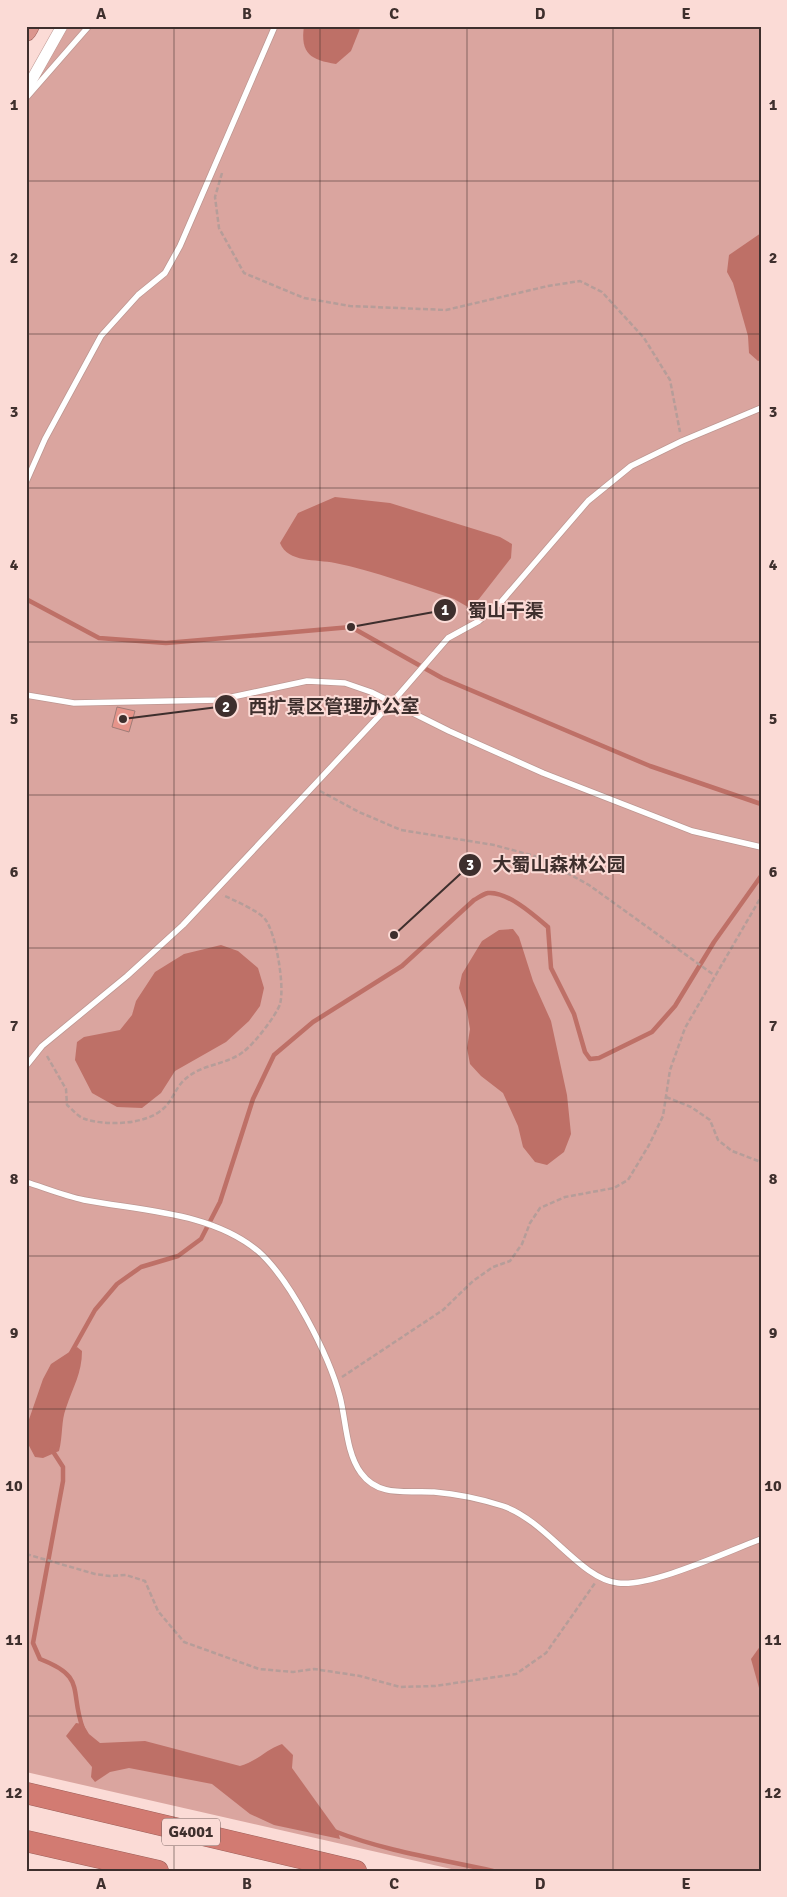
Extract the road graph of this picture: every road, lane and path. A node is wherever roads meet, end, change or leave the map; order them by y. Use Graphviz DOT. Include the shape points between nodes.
graph roads {
  1 [pos="29,26"];
  2 [pos="62,26"];
  3 [pos="89,26"];
  4 [pos="275,26"];
  5 [pos="26,31"];
  6 [pos="26,90"];
  7 [pos="26,98"];
  8 [pos="217,160"];
  9 [pos="761,408"];
  10 [pos="682,441"];
  11 [pos="26,482"];
  12 [pos="26,695"];
  13 [pos="393,701"];
  14 [pos="313,787"];
  15 [pos="761,847"];
  16 [pos="215,891"];
  17 [pos="761,897"];
  18 [pos="715,976"];
  19 [pos="42,1046"];
  20 [pos="26,1066"];
  21 [pos="666,1097"];
  22 [pos="761,1162"];
  23 [pos="26,1182"];
  24 [pos="335,1382"];
  25 [pos="761,1539"];
  26 [pos="26,1554"];
  27 [pos="598,1578"];
  28 [pos="26,1793"];
  29 [pos="26,1841"];
  30 [pos="158,1871"];
  31 [pos="356,1871"];
  1 -- 5 [label="highway"];
  2 -- 6 [label="street"];
  3 -- 7 [label="lane"];
  4 -- 8 [label="lane"];
  8 -- 10 [label="path" via="223,176 215,197 219,228 244,273 304,298 350,306 446,310 580,281 602,292 644,338 670,380"];
  8 -- 11 [label="lane" via="165,273 138,295 102,336 45,439"];
  9 -- 10 [label="lane"];
  10 -- 13 [label="lane" via="631,466 588,501 501,602 480,621 448,638"];
  12 -- 13 [label="lane" via="74,703 218,700 307,681 326,681 345,683"];
  13 -- 14 [label="lane"];
  13 -- 15 [label="lane" via="543,773 692,831"];
  14 -- 16 [label="lane"];
  14 -- 18 [label="path" via="401,830 494,845 538,857 589,885"];
  16 -- 19 [label="lane" via="127,976"];
  16 -- 19 [label="path" via="265,918 272,935 281,981 280,1004 246,1050 233,1060 218,1062 190,1075 176,1087 165,1107 154,1116 126,1124 84,1119 66,1105 66,1089"];
  17 -- 18 [label="path"];
  18 -- 21 [label="path" via="684,1028 670,1070"];
  19 -- 20 [label="lane"];
  21 -- 22 [label="path" via="691,1107 710,1120 718,1140 732,1151"];
  21 -- 24 [label="path" via="663,1116 628,1180 614,1188 565,1197 540,1208 510,1261 493,1267 443,1310"];
  23 -- 24 [label="lane" via="81,1199 185,1217 239,1237 276,1272 316,1334"];
  24 -- 27 [label="lane" via="356,1465 373,1485 392,1492 434,1492 485,1501 522,1513"];
  25 -- 27 [label="lane" via="654,1580 619,1584"];
  26 -- 27 [label="path" via="96,1574 126,1575 144,1581 158,1611 184,1642 226,1658 259,1669 293,1672 314,1669 360,1676 400,1687 434,1686 516,1674 546,1653"];
  28 -- 31 [label="highway, G4001"];
  29 -- 30 [label="highway, G4001"];
}
